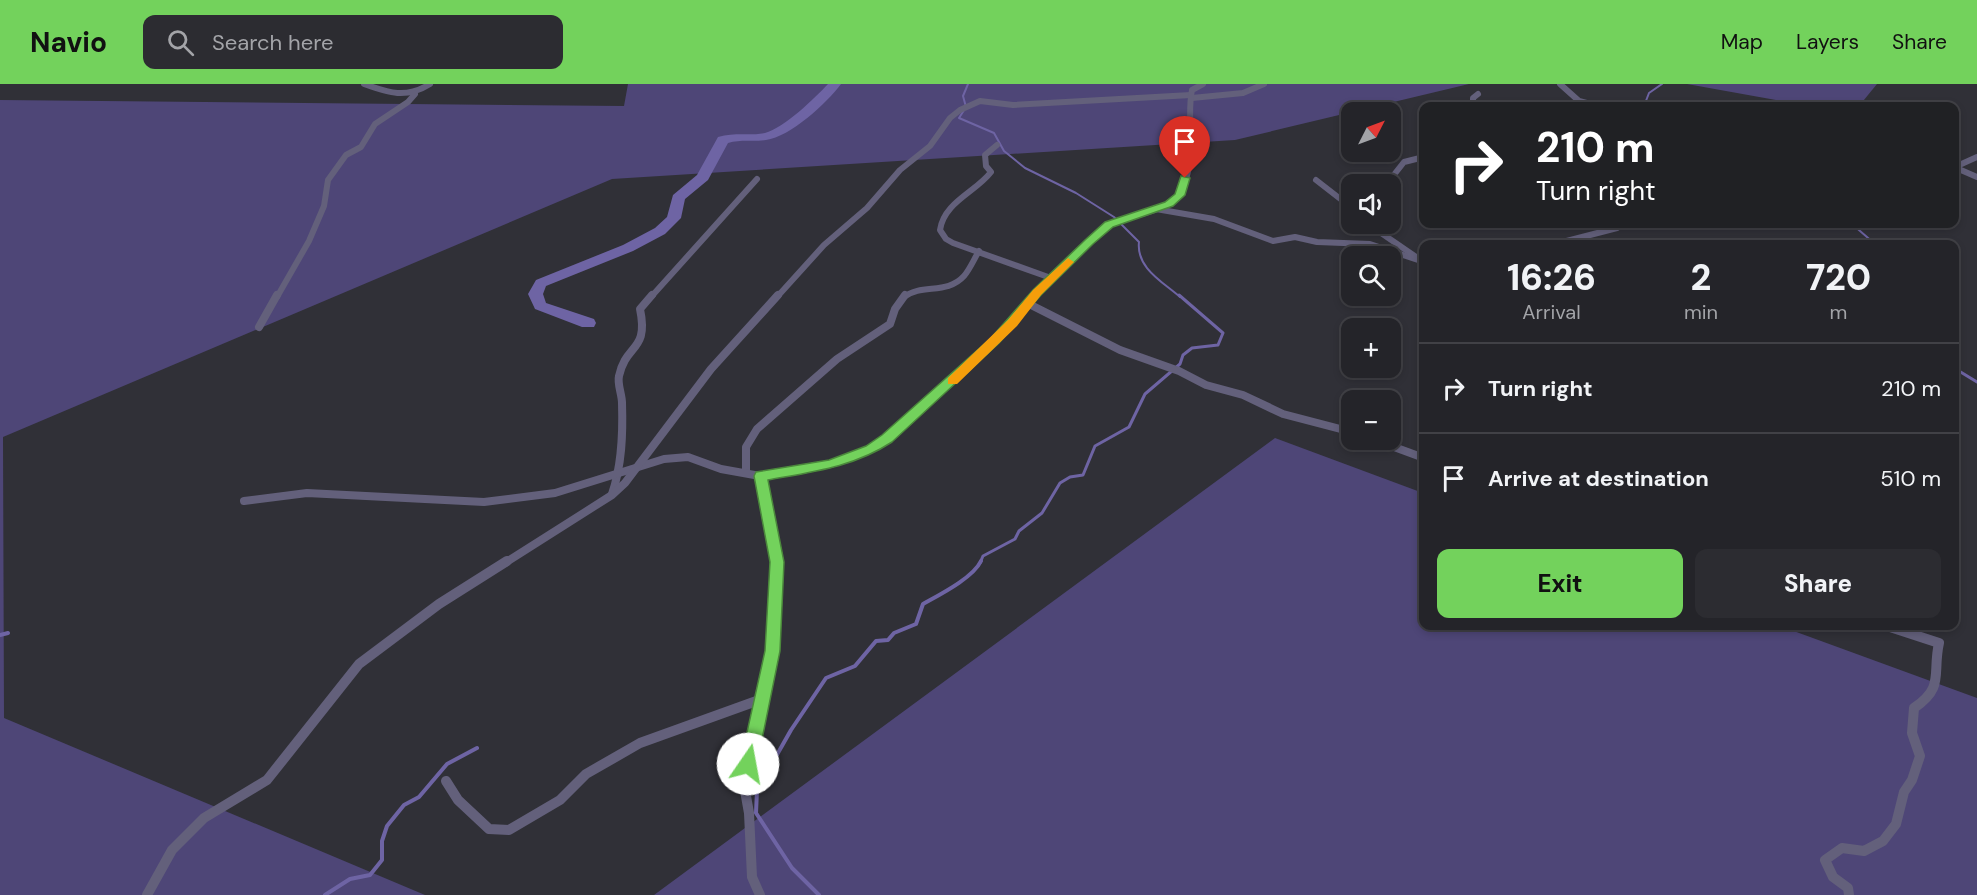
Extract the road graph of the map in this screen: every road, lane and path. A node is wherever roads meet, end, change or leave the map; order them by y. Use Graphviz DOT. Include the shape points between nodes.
graph roads {
  1 [pos="364,84"];
  2 [pos="430,84"];
  3 [pos="1264,84"];
  4 [pos="1560,84"];
  5 [pos="1201,85"];
  6 [pos="415,94"];
  7 [pos="1478,94"];
  8 [pos="1192,97"];
  9 [pos="1473,102"];
  10 [pos="1583,102"];
  11 [pos="997,145"];
  12 [pos="1977,157"];
  13 [pos="1419,158"];
  14 [pos="1959,166"];
  15 [pos="1959,168"];
  16 [pos="1396,174"];
  17 [pos="1977,177"];
  18 [pos="757,179"];
  19 [pos="1316,180"];
  20 [pos="1341,199"];
  21 [pos="1153,209"];
  22 [pos="1617,228"];
  23 [pos="1383,234"];
  24 [pos="1570,240"];
  25 [pos="979,251"];
  26 [pos="1419,258"];
  27 [pos="1419,260"];
  28 [pos="1051,278"];
  29 [pos="1029,304"];
  30 [pos="259,327"];
  31 [pos="1341,429"];
  32 [pos="1401,450"];
  33 [pos="1419,456"];
  34 [pos="635,468"];
  35 [pos="620,472"];
  36 [pos="746,473"];
  37 [pos="760,476"];
  38 [pos="612,495"];
  39 [pos="244,501"];
  40 [pos="1899,630"];
  41 [pos="762,699"];
  42 [pos="446,781"];
  43 [pos="147,895"];
  44 [pos="760,895"];
  45 [pos="1849,895"];
  1 -- 6 [label="street" via="397,95"];
  2 -- 6 [label="street"];
  3 -- 8 [label="street" via="1217,98"];
  4 -- 10 [label="street"];
  5 -- 8 [label="street" via="1192,90"];
  6 -- 30 [label="street" via="375,124 361,147 346,155 328,180 324,206 309,241"];
  7 -- 9 [label="street"];
  8 -- 21 [label="street" via="1193,151 1180,195"];
  8 -- 34 [label="street" via="1013,105 980,101 960,110 930,146 824,245 711,369"];
  11 -- 25 [label="street" via="985,155 991,172 950,209 939,225 946,239"];
  12 -- 14 [label="street"];
  13 -- 16 [label="street" via="1404,162"];
  15 -- 17 [label="street"];
  18 -- 35 [label="street" via="640,309 644,328 640,341 623,363 618,378 622,401"];
  19 -- 20 [label="street"];
  21 -- 27 [label="street" via="1214,219 1273,241 1295,237 1370,244"];
  21 -- 28 [label="street" via="1109,225"];
  22 -- 24 [label="street"];
  23 -- 26 [label="street"];
  25 -- 28 [label="street"];
  25 -- 36 [label="street" via="964,276 947,288 905,295 890,324 837,359 757,429 746,447"];
  28 -- 29 [label="street"];
  29 -- 31 [label="street" via="1120,350 1206,385 1252,398 1283,414"];
  29 -- 37 [label="street" via="952,381 879,444 831,464"];
  32 -- 33 [label="street"];
  34 -- 35 [label="street"];
  34 -- 36 [label="street" via="688,457"];
  34 -- 38 [label="street"];
  35 -- 38 [label="street"];
  35 -- 39 [label="street" via="555,493 484,502 307,493"];
  36 -- 37 [label="street"];
  37 -- 41 [label="street" via="777,562 772,651"];
  38 -- 43 [label="street" via="440,604 359,664 267,780 204,818 172,850"];
  40 -- 45 [label="street" via="1939,643 1937,688 1914,708 1910,726 1920,756 1904,792 1896,824 1882,841 1864,851 1842,848 1825,860 1833,877 1848,888"];
  41 -- 42 [label="street" via="640,743 586,774 560,800 509,830 489,829 449,791"];
  41 -- 44 [label="street" via="744,785 752,877"];
}
